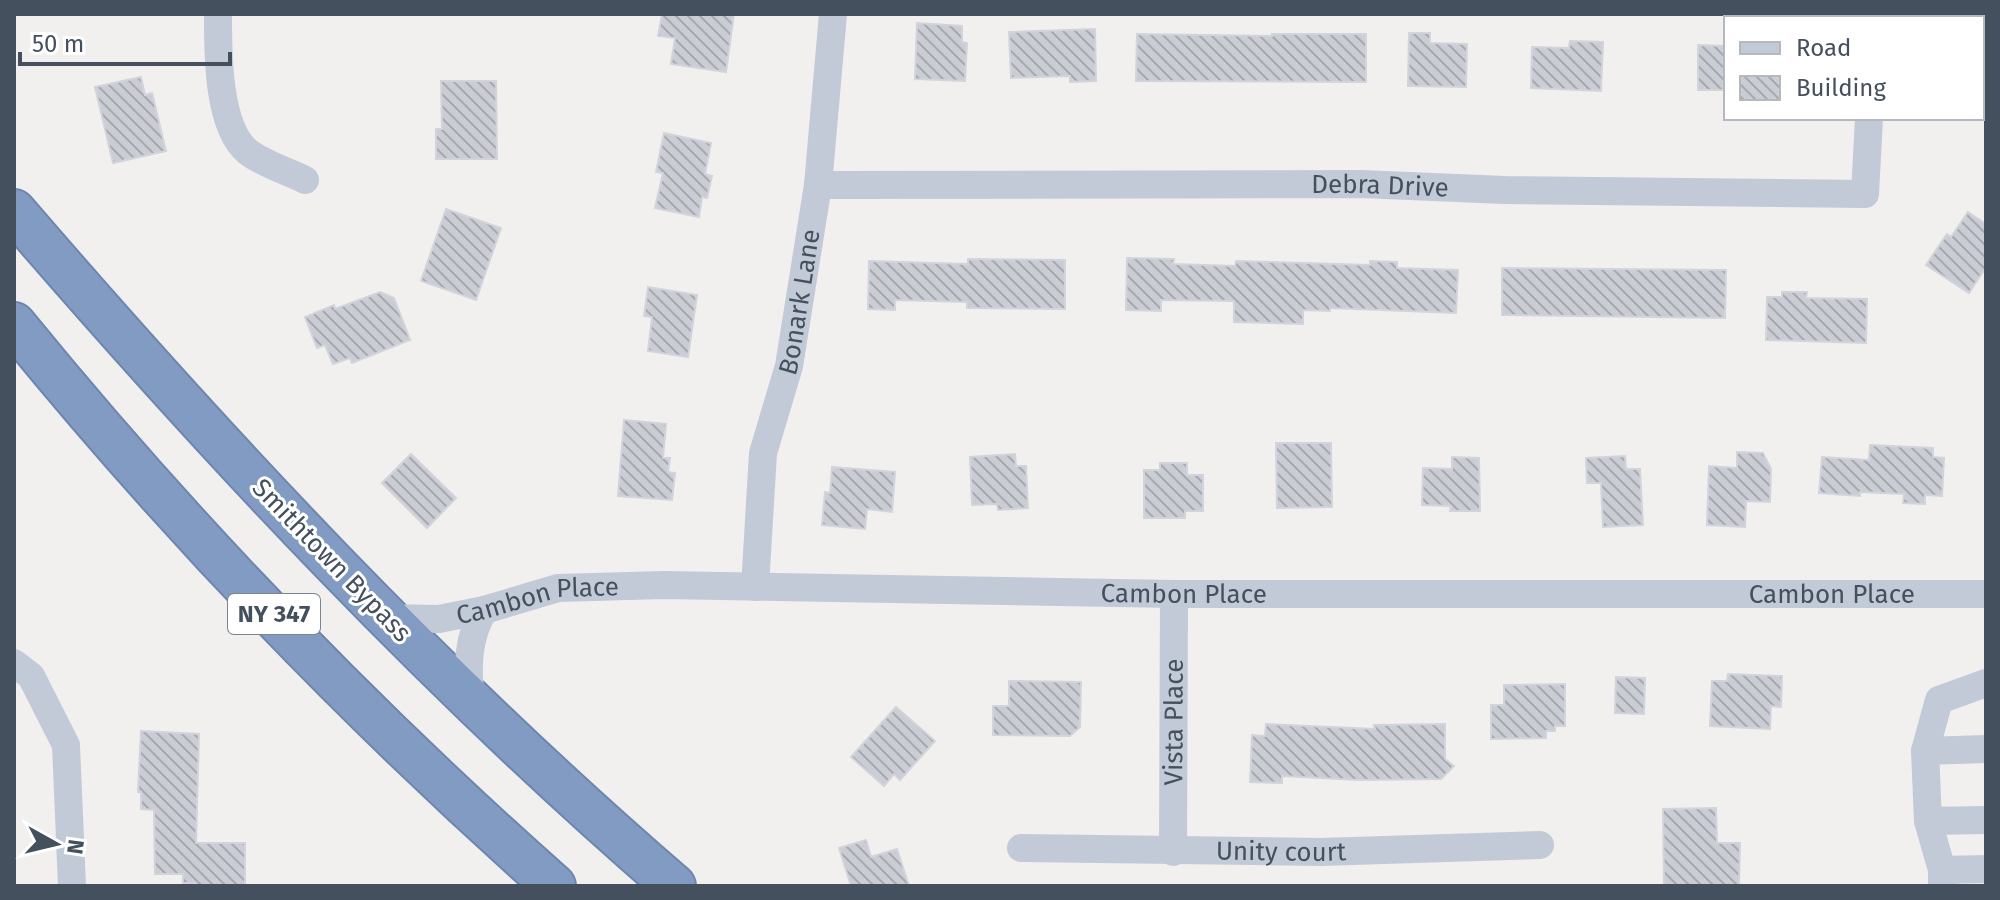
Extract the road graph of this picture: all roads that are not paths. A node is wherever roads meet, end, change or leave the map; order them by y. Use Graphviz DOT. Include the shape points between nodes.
graph roads {
  1 [pos="218,14"];
  2 [pos="833,14"];
  3 [pos="1869,120"];
  4 [pos="305,180"];
  5 [pos="818,185"];
  6 [pos="14,211"];
  7 [pos="14,324"];
  8 [pos="755,587"];
  9 [pos="1174,594"];
  10 [pos="1986,594"];
  11 [pos="484,610"];
  12 [pos="386,618"];
  13 [pos="14,663"];
  14 [pos="1986,683"];
  15 [pos="471,702"];
  16 [pos="1986,749"];
  17 [pos="1925,751"];
  18 [pos="1986,820"];
  19 [pos="1928,821"];
  20 [pos="1540,845"];
  21 [pos="1021,848"];
  22 [pos="1173,852"];
  23 [pos="1986,869"];
  24 [pos="1942,878"];
  25 [pos="72,886"];
  26 [pos="554,886"];
  27 [pos="674,886"];
  1 -- 4 [label="street" via="218,56 230,129 248,152"];
  2 -- 5 [label="street, Bonark Lane"];
  3 -- 5 [label="street, Debra Drive" via="1865,194 1361,184"];
  5 -- 8 [label="street, Bonark Lane" via="789,366 763,453"];
  6 -- 12 [label="highway, Smithtown Bypass / NY 347"];
  7 -- 26 [label="highway, NY 347" via="290,631"];
  8 -- 9 [label="street, Cambon Place"];
  8 -- 11 [label="street, Cambon Place" via="558,588"];
  9 -- 10 [label="street, Cambon Place"];
  9 -- 22 [label="street, Vista Place"];
  11 -- 12 [label="street, Cambon Place" via="439,619"];
  11 -- 15 [label="street" via="471,640"];
  12 -- 15 [label="highway, Smithtown Bypass / NY 347"];
  13 -- 25 [label="street" via="31,676 66,745"];
  14 -- 17 [label="street" via="1939,700"];
  15 -- 27 [label="highway, Smithtown Bypass / NY 347"];
  16 -- 17 [label="street"];
  17 -- 19 [label="street"];
  18 -- 19 [label="street"];
  19 -- 24 [label="street"];
  20 -- 22 [label="street, Unity court"];
  21 -- 22 [label="street, Unity court"];
  23 -- 24 [label="street"];
}
